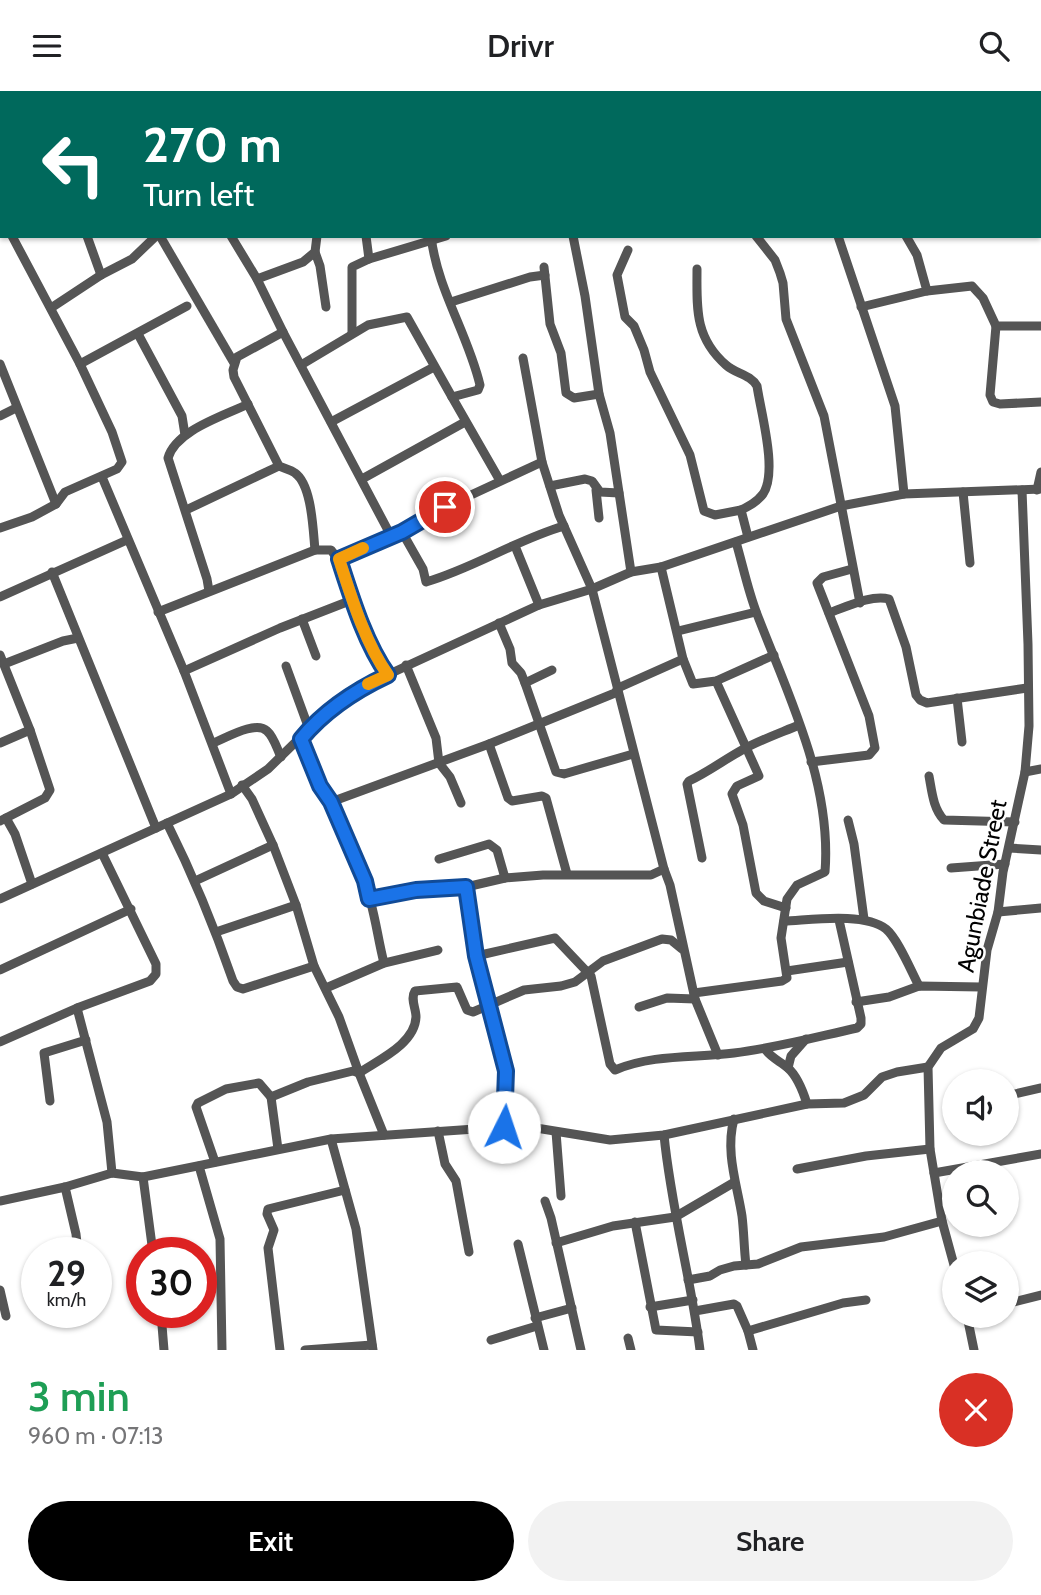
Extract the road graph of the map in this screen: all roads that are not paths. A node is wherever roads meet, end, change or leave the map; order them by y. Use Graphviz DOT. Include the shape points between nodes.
graph roads {
  1 [pos="13,238"];
  2 [pos="88,238"];
  3 [pos="156,238"];
  4 [pos="159,238"];
  5 [pos="232,238"];
  6 [pos="317,238"];
  7 [pos="366,238"];
  8 [pos="573,238"];
  9 [pos="757,238"];
  10 [pos="839,238"];
  11 [pos="907,238"];
  12 [pos="431,239"];
  13 [pos="628,250"];
  14 [pos="315,252"];
  15 [pos="369,259"];
  16 [pos="697,269"];
  17 [pos="101,275"];
  18 [pos="257,279"];
  19 [pos="927,291"];
  20 [pos="452,302"];
  21 [pos="187,306"];
  22 [pos="326,307"];
  23 [pos="861,307"];
  24 [pos="51,308"];
  25 [pos="996,326"];
  26 [pos="1041,326"];
  27 [pos="283,332"];
  28 [pos="352,333"];
  29 [pos="138,334"];
  30 [pos="523,358"];
  31 [pos="234,363"];
  32 [pos="0,364"];
  33 [pos="80,364"];
  34 [pos="301,365"];
  35 [pos="433,366"];
  36 [pos="599,394"];
  37 [pos="452,397"];
  38 [pos="1041,403"];
  39 [pos="248,404"];
  40 [pos="16,408"];
  41 [pos="0,416"];
  42 [pos="331,422"];
  43 [pos="465,422"];
  44 [pos="185,435"];
  45 [pos="542,462"];
  46 [pos="279,466"];
  47 [pos="1041,472"];
  48 [pos="102,477"];
  49 [pos="362,479"];
  50 [pos="499,479"];
  51 [pos="550,486"];
  52 [pos="596,489"];
  53 [pos="1022,490"];
  54 [pos="1039,490"];
  55 [pos="963,492"];
  56 [pos="619,493"];
  57 [pos="904,494"];
  58 [pos="56,504"];
  59 [pos="841,506"];
  60 [pos="186,510"];
  61 [pos="741,510"];
  62 [pos="599,518"];
  63 [pos="413,526"];
  64 [pos="564,526"];
  65 [pos="0,528"];
  66 [pos="402,532"];
  67 [pos="391,536"];
  68 [pos="748,537"];
  69 [pos="127,540"];
  70 [pos="736,542"];
  71 [pos="410,546"];
  72 [pos="515,546"];
  73 [pos="315,550"];
  74 [pos="339,559"];
  75 [pos="970,563"];
  76 [pos="661,566"];
  77 [pos="852,569"];
  78 [pos="52,572"];
  79 [pos="631,572"];
  80 [pos="592,589"];
  81 [pos="209,591"];
  82 [pos="0,597"];
  83 [pos="352,600"];
  84 [pos="860,603"];
  85 [pos="539,605"];
  86 [pos="158,612"];
  87 [pos="756,612"];
  88 [pos="829,613"];
  89 [pos="302,619"];
  90 [pos="499,623"];
  91 [pos="678,631"];
  92 [pos="78,638"];
  93 [pos="1041,642"];
  94 [pos="1028,644"];
  95 [pos="774,655"];
  96 [pos="316,656"];
  97 [pos="683,659"];
  98 [pos="2,660"];
  99 [pos="406,665"];
  100 [pos="286,666"];
  101 [pos="552,670"];
  102 [pos="184,671"];
  103 [pos="388,675"];
  104 [pos="716,681"];
  105 [pos="525,683"];
  106 [pos="618,688"];
  107 [pos="1027,688"];
  108 [pos="957,698"];
  109 [pos="538,724"];
  110 [pos="799,725"];
  111 [pos="309,729"];
  112 [pos="30,730"];
  113 [pos="301,739"];
  114 [pos="0,743"];
  115 [pos="213,743"];
  116 [pos="962,743"];
  117 [pos="489,744"];
  118 [pos="746,748"];
  119 [pos="633,754"];
  120 [pos="281,757"];
  121 [pos="811,762"];
  122 [pos="439,763"];
  123 [pos="1041,769"];
  124 [pos="1025,772"];
  125 [pos="929,776"];
  126 [pos="242,785"];
  127 [pos="231,794"];
  128 [pos="331,802"];
  129 [pos="461,803"];
  130 [pos="3,819"];
  131 [pos="848,820"];
  132 [pos="1015,822"];
  133 [pos="167,823"];
  134 [pos="156,828"];
  135 [pos="273,845"];
  136 [pos="1009,848"];
  137 [pos="1041,850"];
  138 [pos="102,853"];
  139 [pos="702,858"];
  140 [pos="439,859"];
  141 [pos="1004,864"];
  142 [pos="951,868"];
  143 [pos="664,869"];
  144 [pos="568,874"];
  145 [pos="505,878"];
  146 [pos="195,881"];
  147 [pos="32,884"];
  148 [pos="466,887"];
  149 [pos="0,899"];
  150 [pos="369,899"];
  151 [pos="296,905"];
  152 [pos="786,908"];
  153 [pos="1041,908"];
  154 [pos="131,909"];
  155 [pos="998,912"];
  156 [pos="839,919"];
  157 [pos="864,919"];
  158 [pos="784,921"];
  159 [pos="216,932"];
  160 [pos="682,949"];
  161 [pos="438,950"];
  162 [pos="476,956"];
  163 [pos="384,963"];
  164 [pos="848,963"];
  165 [pos="314,967"];
  166 [pos="0,970"];
  167 [pos="787,971"];
  168 [pos="589,973"];
  169 [pos="919,986"];
  170 [pos="981,987"];
  171 [pos="326,988"];
  172 [pos="694,996"];
  173 [pos="856,1002"];
  174 [pos="490,1005"];
  175 [pos="639,1007"];
  176 [pos="77,1008"];
  177 [pos="806,1039"];
  178 [pos="86,1040"];
  179 [pos="0,1042"];
  180 [pos="765,1049"];
  181 [pos="718,1055"];
  182 [pos="928,1067"];
  183 [pos="788,1068"];
  184 [pos="359,1073"];
  185 [pos="1041,1087"];
  186 [pos="1019,1093"];
  187 [pos="271,1097"];
  188 [pos="50,1101"];
  189 [pos="807,1104"];
  190 [pos="734,1119"];
  191 [pos="504,1127"];
  192 [pos="438,1131"];
  193 [pos="556,1132"];
  194 [pos="384,1135"];
  195 [pos="664,1135"];
  196 [pos="331,1139"];
  197 [pos="278,1149"];
  198 [pos="930,1149"];
  199 [pos="1041,1154"];
  200 [pos="215,1162"];
  201 [pos="200,1166"];
  202 [pos="797,1169"];
  203 [pos="112,1173"];
  204 [pos="934,1173"];
  205 [pos="143,1177"];
  206 [pos="733,1182"];
  207 [pos="65,1187"];
  208 [pos="345,1191"];
  209 [pos="561,1196"];
  210 [pos="0,1201"];
  211 [pos="545,1201"];
  212 [pos="675,1217"];
  213 [pos="942,1221"];
  214 [pos="635,1222"];
  215 [pos="76,1237"];
  216 [pos="151,1237"];
  217 [pos="556,1243"];
  218 [pos="518,1244"];
  219 [pos="469,1252"];
  220 [pos="746,1265"];
  221 [pos="688,1280"];
  222 [pos="0,1290"];
  223 [pos="1041,1295"];
  224 [pos="693,1300"];
  225 [pos="866,1300"];
  226 [pos="1019,1301"];
  227 [pos="650,1307"];
  228 [pos="572,1308"];
  229 [pos="695,1311"];
  230 [pos="6,1316"];
  231 [pos="536,1322"];
  232 [pos="162,1328"];
  233 [pos="969,1328"];
  234 [pos="748,1331"];
  235 [pos="698,1332"];
  236 [pos="628,1338"];
  237 [pos="491,1340"];
  238 [pos="373,1347"];
  239 [pos="164,1350"];
  240 [pos="222,1350"];
  241 [pos="280,1350"];
  242 [pos="305,1350"];
  243 [pos="544,1350"];
  244 [pos="581,1350"];
  245 [pos="631,1350"];
  246 [pos="700,1350"];
  247 [pos="753,1350"];
  248 [pos="974,1350"];
  1 -- 24 [label="street"];
  2 -- 17 [label="street"];
  3 -- 17 [label="street" via="132,259"];
  4 -- 31 [label="street"];
  5 -- 18 [label="street"];
  6 -- 14 [label="street"];
  7 -- 15 [label="street"];
  8 -- 36 [label="street"];
  9 -- 59 [label="street" via="780,273 786,319 824,416"];
  10 -- 23 [label="street"];
  11 -- 19 [label="street"];
  12 -- 15 [label="street"];
  12 -- 20 [label="street" via="442,286"];
  13 -- 61 [label="street" via="617,275 625,317 634,326 650,372 690,455 704,511 715,515"];
  14 -- 18 [label="street"];
  14 -- 22 [label="street"];
  15 -- 28 [label="street" via="352,267"];
  16 -- 61 [label="street" via="703,338 727,366 757,387 770,469 764,493"];
  17 -- 24 [label="street"];
  18 -- 27 [label="street"];
  19 -- 23 [label="street"];
  19 -- 25 [label="street" via="972,286"];
  20 -- 36 [label="street" via="545,271 550,324 561,353 566,393 574,398"];
  20 -- 37 [label="street" via="480,385 478,390"];
  21 -- 29 [label="street"];
  23 -- 57 [label="street" via="895,406"];
  24 -- 33 [label="street"];
  25 -- 26 [label="street"];
  25 -- 38 [label="street" via="993,402"];
  27 -- 31 [label="street" via="242,353"];
  27 -- 34 [label="street"];
  28 -- 34 [label="street"];
  28 -- 35 [label="street" via="407,317"];
  29 -- 33 [label="street"];
  29 -- 44 [label="street" via="182,416"];
  30 -- 45 [label="street"];
  31 -- 39 [label="street" via="234,377"];
  32 -- 40 [label="street"];
  33 -- 48 [label="street" via="122,462"];
  34 -- 42 [label="street"];
  35 -- 37 [label="street"];
  35 -- 42 [label="street"];
  36 -- 56 [label="street"];
  37 -- 43 [label="street"];
  39 -- 44 [label="street"];
  39 -- 46 [label="street"];
  40 -- 41 [label="street"];
  40 -- 58 [label="street"];
  42 -- 49 [label="street"];
  43 -- 49 [label="street"];
  43 -- 50 [label="street"];
  44 -- 60 [label="street" via="168,458"];
  45 -- 50 [label="street"];
  45 -- 51 [label="street"];
  46 -- 60 [label="street"];
  46 -- 73 [label="street" via="296,473 305,488"];
  47 -- 54 [label="street"];
  48 -- 58 [label="street" via="65,492"];
  48 -- 69 [label="street"];
  49 -- 67 [label="street"];
  50 -- 63 [label="street"];
  51 -- 52 [label="street" via="585,479"];
  51 -- 64 [label="street"];
  52 -- 56 [label="street"];
  52 -- 62 [label="street"];
  53 -- 54 [label="street"];
  53 -- 55 [label="street"];
  53 -- 94 [label="street, Agunbiade Street"];
  55 -- 57 [label="street"];
  55 -- 75 [label="street"];
  56 -- 79 [label="street"];
  57 -- 59 [label="street"];
  58 -- 65 [label="street"];
  59 -- 68 [label="street"];
  59 -- 77 [label="street"];
  60 -- 81 [label="street"];
  61 -- 68 [label="street"];
  63 -- 66 [label="street"];
  63 -- 71 [label="street"];
  64 -- 72 [label="street"];
  64 -- 80 [label="street"];
  66 -- 67 [label="street"];
  66 -- 71 [label="street"];
  67 -- 74 [label="street"];
  68 -- 70 [label="street"];
  69 -- 78 [label="street"];
  69 -- 86 [label="street"];
  70 -- 76 [label="street"];
  70 -- 87 [label="street"];
  71 -- 72 [label="street" via="426,582"];
  72 -- 85 [label="street"];
  73 -- 74 [label="street" via="331,550"];
  73 -- 81 [label="street"];
  74 -- 83 [label="street"];
  76 -- 79 [label="street"];
  76 -- 91 [label="street"];
  77 -- 84 [label="street"];
  77 -- 88 [label="street" via="817,580"];
  78 -- 82 [label="street"];
  78 -- 92 [label="street"];
  79 -- 80 [label="street"];
  80 -- 85 [label="street"];
  80 -- 106 [label="street"];
  81 -- 86 [label="street"];
  83 -- 89 [label="street"];
  83 -- 103 [label="street"];
  84 -- 88 [label="street"];
  84 -- 108 [label="street" via="884,597 891,603 920,700"];
  85 -- 90 [label="street"];
  86 -- 102 [label="street"];
  87 -- 91 [label="street"];
  87 -- 95 [label="street"];
  88 -- 121 [label="street" via="869,716 874,748 869,755"];
  89 -- 96 [label="street"];
  89 -- 102 [label="street"];
  90 -- 99 [label="street"];
  90 -- 105 [label="street" via="512,663"];
  91 -- 97 [label="street"];
  92 -- 98 [label="street"];
  92 -- 134 [label="street"];
  93 -- 94 [label="street"];
  94 -- 107 [label="street, Agunbiade Street"];
  95 -- 104 [label="street"];
  95 -- 110 [label="street"];
  97 -- 104 [label="street" via="693,684"];
  97 -- 106 [label="street"];
  98 -- 112 [label="street"];
  99 -- 103 [label="street"];
  99 -- 122 [label="street" via="436,738"];
  100 -- 111 [label="street"];
  101 -- 105 [label="street"];
  102 -- 115 [label="street"];
  103 -- 111 [label="street" via="359,688"];
  104 -- 118 [label="street"];
  105 -- 109 [label="street"];
  106 -- 109 [label="street"];
  106 -- 119 [label="street"];
  107 -- 108 [label="street"];
  107 -- 124 [label="street, Agunbiade Street"];
  108 -- 116 [label="street"];
  109 -- 117 [label="street"];
  109 -- 119 [label="street" via="559,774"];
  110 -- 118 [label="street"];
  110 -- 121 [label="street"];
  111 -- 113 [label="street"];
  112 -- 114 [label="street"];
  112 -- 130 [label="street" via="49,795"];
  113 -- 120 [label="street"];
  113 -- 128 [label="street"];
  115 -- 120 [label="street" via="257,726 265,728"];
  115 -- 127 [label="street"];
  117 -- 122 [label="street"];
  117 -- 144 [label="street" via="508,798 546,798"];
  118 -- 139 [label="street" via="687,785"];
  118 -- 152 [label="street" via="759,776 737,786 733,801 743,825 756,893 764,901"];
  119 -- 143 [label="street"];
  120 -- 126 [label="street"];
  121 -- 152 [label="street" via="822,811 825,872 797,885 789,893"];
  122 -- 128 [label="street"];
  122 -- 129 [label="street"];
  123 -- 124 [label="street"];
  124 -- 132 [label="street, Agunbiade Street"];
  125 -- 132 [label="street" via="944,820"];
  126 -- 127 [label="street"];
  126 -- 135 [label="street"];
  127 -- 133 [label="street"];
  128 -- 150 [label="street"];
  130 -- 147 [label="street" via="15,834"];
  131 -- 157 [label="street"];
  132 -- 136 [label="street, Agunbiade Street"];
  133 -- 134 [label="street"];
  133 -- 146 [label="street"];
  134 -- 138 [label="street"];
  135 -- 146 [label="street"];
  135 -- 151 [label="street"];
  136 -- 137 [label="street"];
  136 -- 141 [label="street, Agunbiade Street"];
  138 -- 147 [label="street"];
  138 -- 154 [label="street"];
  140 -- 145 [label="street" via="489,844 497,850"];
  141 -- 142 [label="street"];
  141 -- 155 [label="street, Agunbiade Street"];
  143 -- 144 [label="street" via="651,875"];
  143 -- 160 [label="street"];
  144 -- 145 [label="street"];
  145 -- 148 [label="street"];
  146 -- 159 [label="street"];
  147 -- 149 [label="street"];
  148 -- 150 [label="street"];
  148 -- 162 [label="street"];
  150 -- 163 [label="street"];
  151 -- 159 [label="street"];
  151 -- 165 [label="street"];
  152 -- 158 [label="street"];
  153 -- 155 [label="street"];
  154 -- 166 [label="street"];
  154 -- 176 [label="street" via="156,964 156,974 150,981"];
  155 -- 170 [label="street, Agunbiade Street"];
  156 -- 157 [label="street"];
  156 -- 158 [label="street"];
  156 -- 164 [label="street"];
  157 -- 169 [label="street" via="888,930"];
  158 -- 167 [label="street" via="781,938"];
  159 -- 165 [label="street" via="237,987"];
  160 -- 168 [label="street" via="662,939 603,961"];
  160 -- 172 [label="street"];
  161 -- 163 [label="street"];
  162 -- 168 [label="street" via="555,938"];
  162 -- 174 [label="street"];
  163 -- 171 [label="street"];
  164 -- 167 [label="street"];
  164 -- 173 [label="street"];
  165 -- 171 [label="street"];
  167 -- 172 [label="street" via="782,981"];
  168 -- 174 [label="street" via="568,984 524,990"];
  168 -- 181 [label="street" via="615,1070 660,1058"];
  169 -- 170 [label="street"];
  169 -- 173 [label="street"];
  170 -- 182 [label="street, Agunbiade Street" via="974,1029 941,1048"];
  171 -- 184 [label="street"];
  172 -- 175 [label="street"];
  172 -- 181 [label="street"];
  173 -- 177 [label="street" via="861,1019 857,1028"];
  174 -- 184 [label="street" via="470,1012 457,987 415,991 416,1016 410,1035"];
  174 -- 191 [label="street" via="506,1071"];
  176 -- 178 [label="street"];
  176 -- 179 [label="street"];
  177 -- 180 [label="street"];
  177 -- 183 [label="street" via="791,1056"];
  178 -- 188 [label="street" via="44,1053"];
  178 -- 203 [label="street" via="107,1122"];
  180 -- 181 [label="street"];
  180 -- 183 [label="street"];
  182 -- 189 [label="street" via="882,1077 864,1095 844,1103"];
  182 -- 198 [label="street"];
  183 -- 189 [label="street" via="802,1086"];
  184 -- 187 [label="street" via="320,1079"];
  184 -- 194 [label="street"];
  185 -- 186 [label="street"];
  187 -- 197 [label="street"];
  187 -- 200 [label="street" via="259,1083 226,1089 198,1103"];
  189 -- 190 [label="street"];
  190 -- 195 [label="street"];
  190 -- 206 [label="street" via="730,1133"];
  191 -- 192 [label="street"];
  191 -- 193 [label="street"];
  192 -- 194 [label="street"];
  192 -- 219 [label="street" via="445,1164 456,1181"];
  193 -- 195 [label="street" via="610,1140"];
  193 -- 209 [label="street"];
  194 -- 196 [label="street"];
  195 -- 212 [label="street"];
  196 -- 197 [label="street"];
  196 -- 208 [label="street"];
  197 -- 200 [label="street"];
  198 -- 202 [label="street"];
  198 -- 204 [label="street"];
  199 -- 204 [label="street"];
  200 -- 201 [label="street"];
  201 -- 205 [label="street"];
  201 -- 240 [label="street" via="220,1239"];
  203 -- 205 [label="street"];
  203 -- 207 [label="street"];
  204 -- 213 [label="street"];
  205 -- 216 [label="street"];
  206 -- 212 [label="street"];
  206 -- 220 [label="street" via="742,1216"];
  207 -- 210 [label="street"];
  207 -- 215 [label="street"];
  208 -- 238 [label="street" via="356,1229"];
  208 -- 241 [label="street" via="268,1209 274,1230 268,1248"];
  211 -- 217 [label="street"];
  212 -- 214 [label="street"];
  212 -- 221 [label="street"];
  213 -- 220 [label="street" via="884,1237 801,1247"];
  214 -- 217 [label="street"];
  214 -- 227 [label="street"];
  217 -- 228 [label="street"];
  218 -- 231 [label="street"];
  220 -- 221 [label="street"];
  221 -- 224 [label="street"];
  222 -- 230 [label="street"];
  223 -- 226 [label="street"];
  224 -- 227 [label="street"];
  224 -- 229 [label="street"];
  225 -- 234 [label="street"];
  227 -- 235 [label="street" via="656,1330"];
  228 -- 231 [label="street"];
  228 -- 244 [label="street"];
  229 -- 234 [label="street" via="734,1304"];
  229 -- 235 [label="street"];
  231 -- 237 [label="street"];
  231 -- 243 [label="street"];
  232 -- 239 [label="street"];
  233 -- 248 [label="street"];
  234 -- 247 [label="street"];
  235 -- 246 [label="street"];
  236 -- 245 [label="street"];
  238 -- 242 [label="street"];
}
